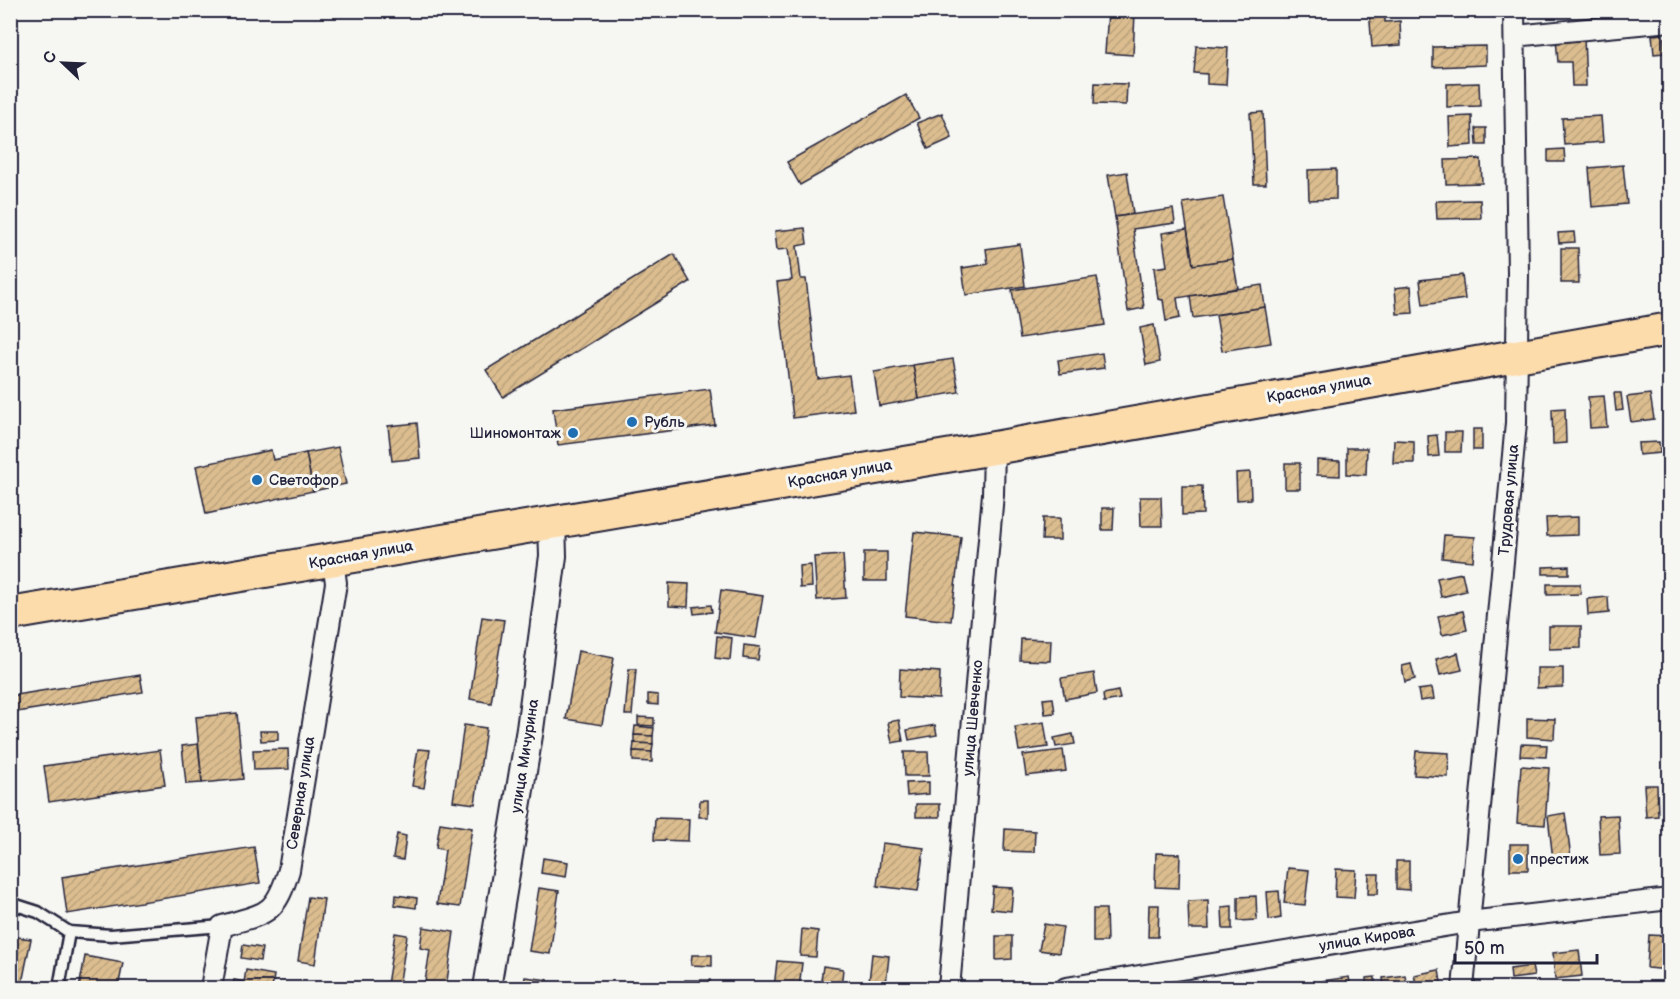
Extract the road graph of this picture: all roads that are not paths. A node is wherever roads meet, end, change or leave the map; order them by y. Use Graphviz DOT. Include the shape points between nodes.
graph roads {
  1 [pos="1514,10"];
  2 [pos="1670,21"];
  3 [pos="1515,36"];
  4 [pos="1670,329"];
  5 [pos="1517,354"];
  6 [pos="993,448"];
  7 [pos="552,522"];
  8 [pos="333,560"];
  9 [pos="10,614"];
  10 [pos="1670,899"];
  11 [pos="10,903"];
  12 [pos="1469,922"];
  13 [pos="222,926"];
  14 [pos="69,932"];
  15 [pos="59,988"];
  16 [pos="211,988"];
  17 [pos="487,988"];
  18 [pos="949,988"];
  19 [pos="1066,988"];
  20 [pos="1463,988"];
  1 -- 3 [label="street, Трудовая улица"];
  2 -- 3 [label="street"];
  3 -- 5 [label="street, Трудовая улица"];
  4 -- 5 [label="main road, Красная улица"];
  5 -- 6 [label="main road, Красная улица"];
  5 -- 12 [label="street, Трудовая улица" via="1516,423"];
  6 -- 7 [label="main road, Красная улица"];
  6 -- 18 [label="street, улица Шевченко" via="993,494"];
  7 -- 8 [label="main road, Красная улица"];
  7 -- 17 [label="street, улица Мичурина" via="553,556 531,717"];
  8 -- 9 [label="main road, Красная улица"];
  8 -- 13 [label="street, Северная улица" via="336,583 289,870 280,900 260,915"];
  10 -- 12 [label="street, улица Кирова"];
  11 -- 14 [label="lane" via="38,912"];
  12 -- 19 [label="street, улица Кирова"];
  12 -- 20 [label="street, Трудовая улица"];
  13 -- 14 [label="lane" via="111,935"];
  13 -- 16 [label="street"];
  14 -- 15 [label="lane"];
}
